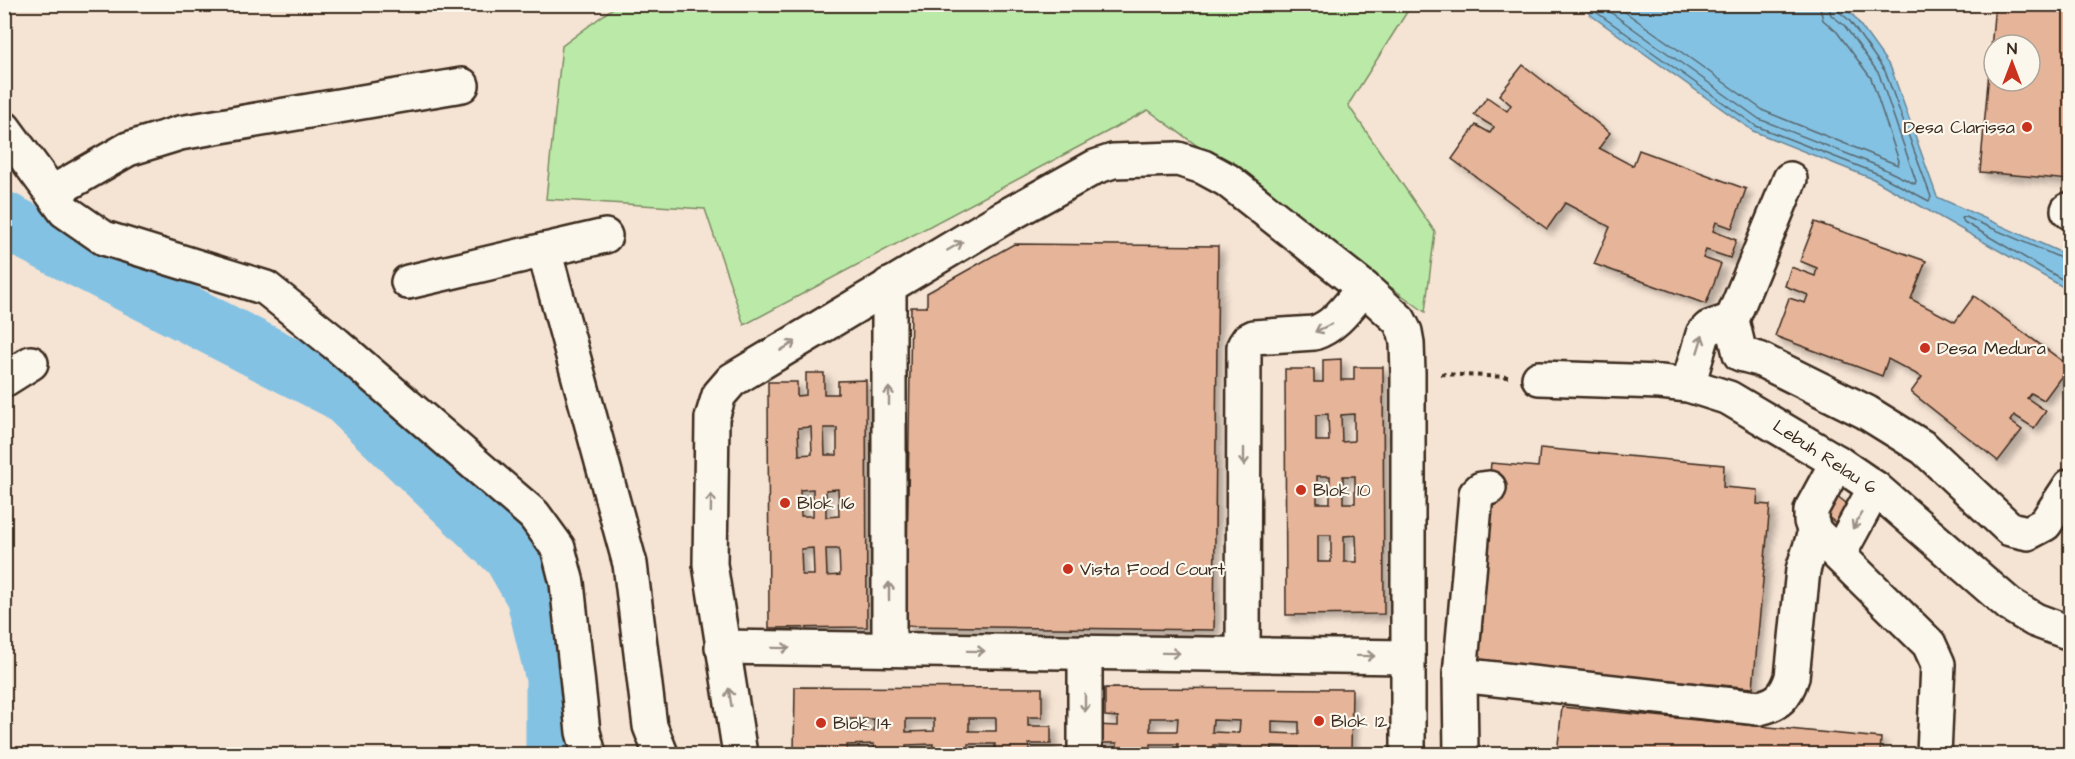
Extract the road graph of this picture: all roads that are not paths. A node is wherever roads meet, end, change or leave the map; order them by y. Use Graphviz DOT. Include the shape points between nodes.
graph roads {
  1 [pos="462,85"];
  2 [pos="4,128"];
  3 [pos="1790,178"];
  4 [pos="53,192"];
  5 [pos="605,236"];
  6 [pos="544,250"];
  7 [pos="408,282"];
  8 [pos="889,285"];
  9 [pos="1364,288"];
  10 [pos="1732,320"];
  11 [pos="1740,354"];
  12 [pos="1539,378"];
  13 [pos="1688,385"];
  14 [pos="1729,398"];
  15 [pos="1838,462"];
  16 [pos="2070,486"];
  17 [pos="1489,488"];
  18 [pos="1875,488"];
  19 [pos="1815,532"];
  20 [pos="1839,555"];
  21 [pos="2070,633"];
  22 [pos="722,647"];
  23 [pos="889,649"];
  24 [pos="1085,652"];
  25 [pos="1243,655"];
  26 [pos="1408,657"];
  27 [pos="1460,675"];
  28 [pos="589,754"];
  29 [pos="661,754"];
  30 [pos="740,754"];
  31 [pos="1085,754"];
  32 [pos="1408,754"];
  33 [pos="1461,754"];
  34 [pos="1934,754"];
  1 -- 4 [label="street" via="180,133 128,149"];
  2 -- 4 [label="street"];
  3 -- 10 [label="street"];
  4 -- 28 [label="street" via="66,211 104,238 266,288 534,515 558,548 567,584 583,732"];
  5 -- 6 [label="street"];
  6 -- 7 [label="street"];
  6 -- 29 [label="street" via="630,564 650,726"];
  8 -- 9 [label="street, one-way" via="1095,167 1113,161 1178,159 1227,180"];
  22 -- 8 [label="street, one-way" via="710,564 712,418 719,395 732,380"];
  23 -- 8 [label="street, one-way"];
  9 -- 25 [label="street, one-way" via="1324,330 1254,337 1245,346"];
  9 -- 26 [label="street" via="1399,320 1407,343"];
  10 -- 11 [label="street"];
  13 -- 10 [label="street, one-way" via="1703,334"];
  11 -- 14 [label="street"];
  11 -- 16 [label="street" via="1759,359 1866,412 1924,448 2010,529 2028,533 2045,524"];
  12 -- 13 [label="street, Lebuh Relau 6"];
  13 -- 14 [label="street, Lebuh Relau 6"];
  14 -- 15 [label="street, Lebuh Relau 6"];
  15 -- 18 [label="street, Lebuh Relau 6"];
  15 -- 19 [label="street" via="1811,510"];
  17 -- 27 [label="street" via="1476,494"];
  18 -- 20 [label="street, one-way"];
  18 -- 21 [label="street, Lebuh Relau 6" via="2010,605 2035,620"];
  19 -- 20 [label="street"];
  19 -- 27 [label="street" via="1803,570 1792,677 1782,698 1772,705 1759,708"];
  20 -- 34 [label="street" via="1929,644 1938,664"];
  22 -- 23 [label="street, one-way"];
  30 -- 22 [label="street, one-way"];
  23 -- 24 [label="street, one-way"];
  24 -- 25 [label="street, one-way"];
  24 -- 31 [label="street, one-way"];
  25 -- 26 [label="street, one-way"];
  26 -- 32 [label="street"];
  27 -- 33 [label="street"];
}
